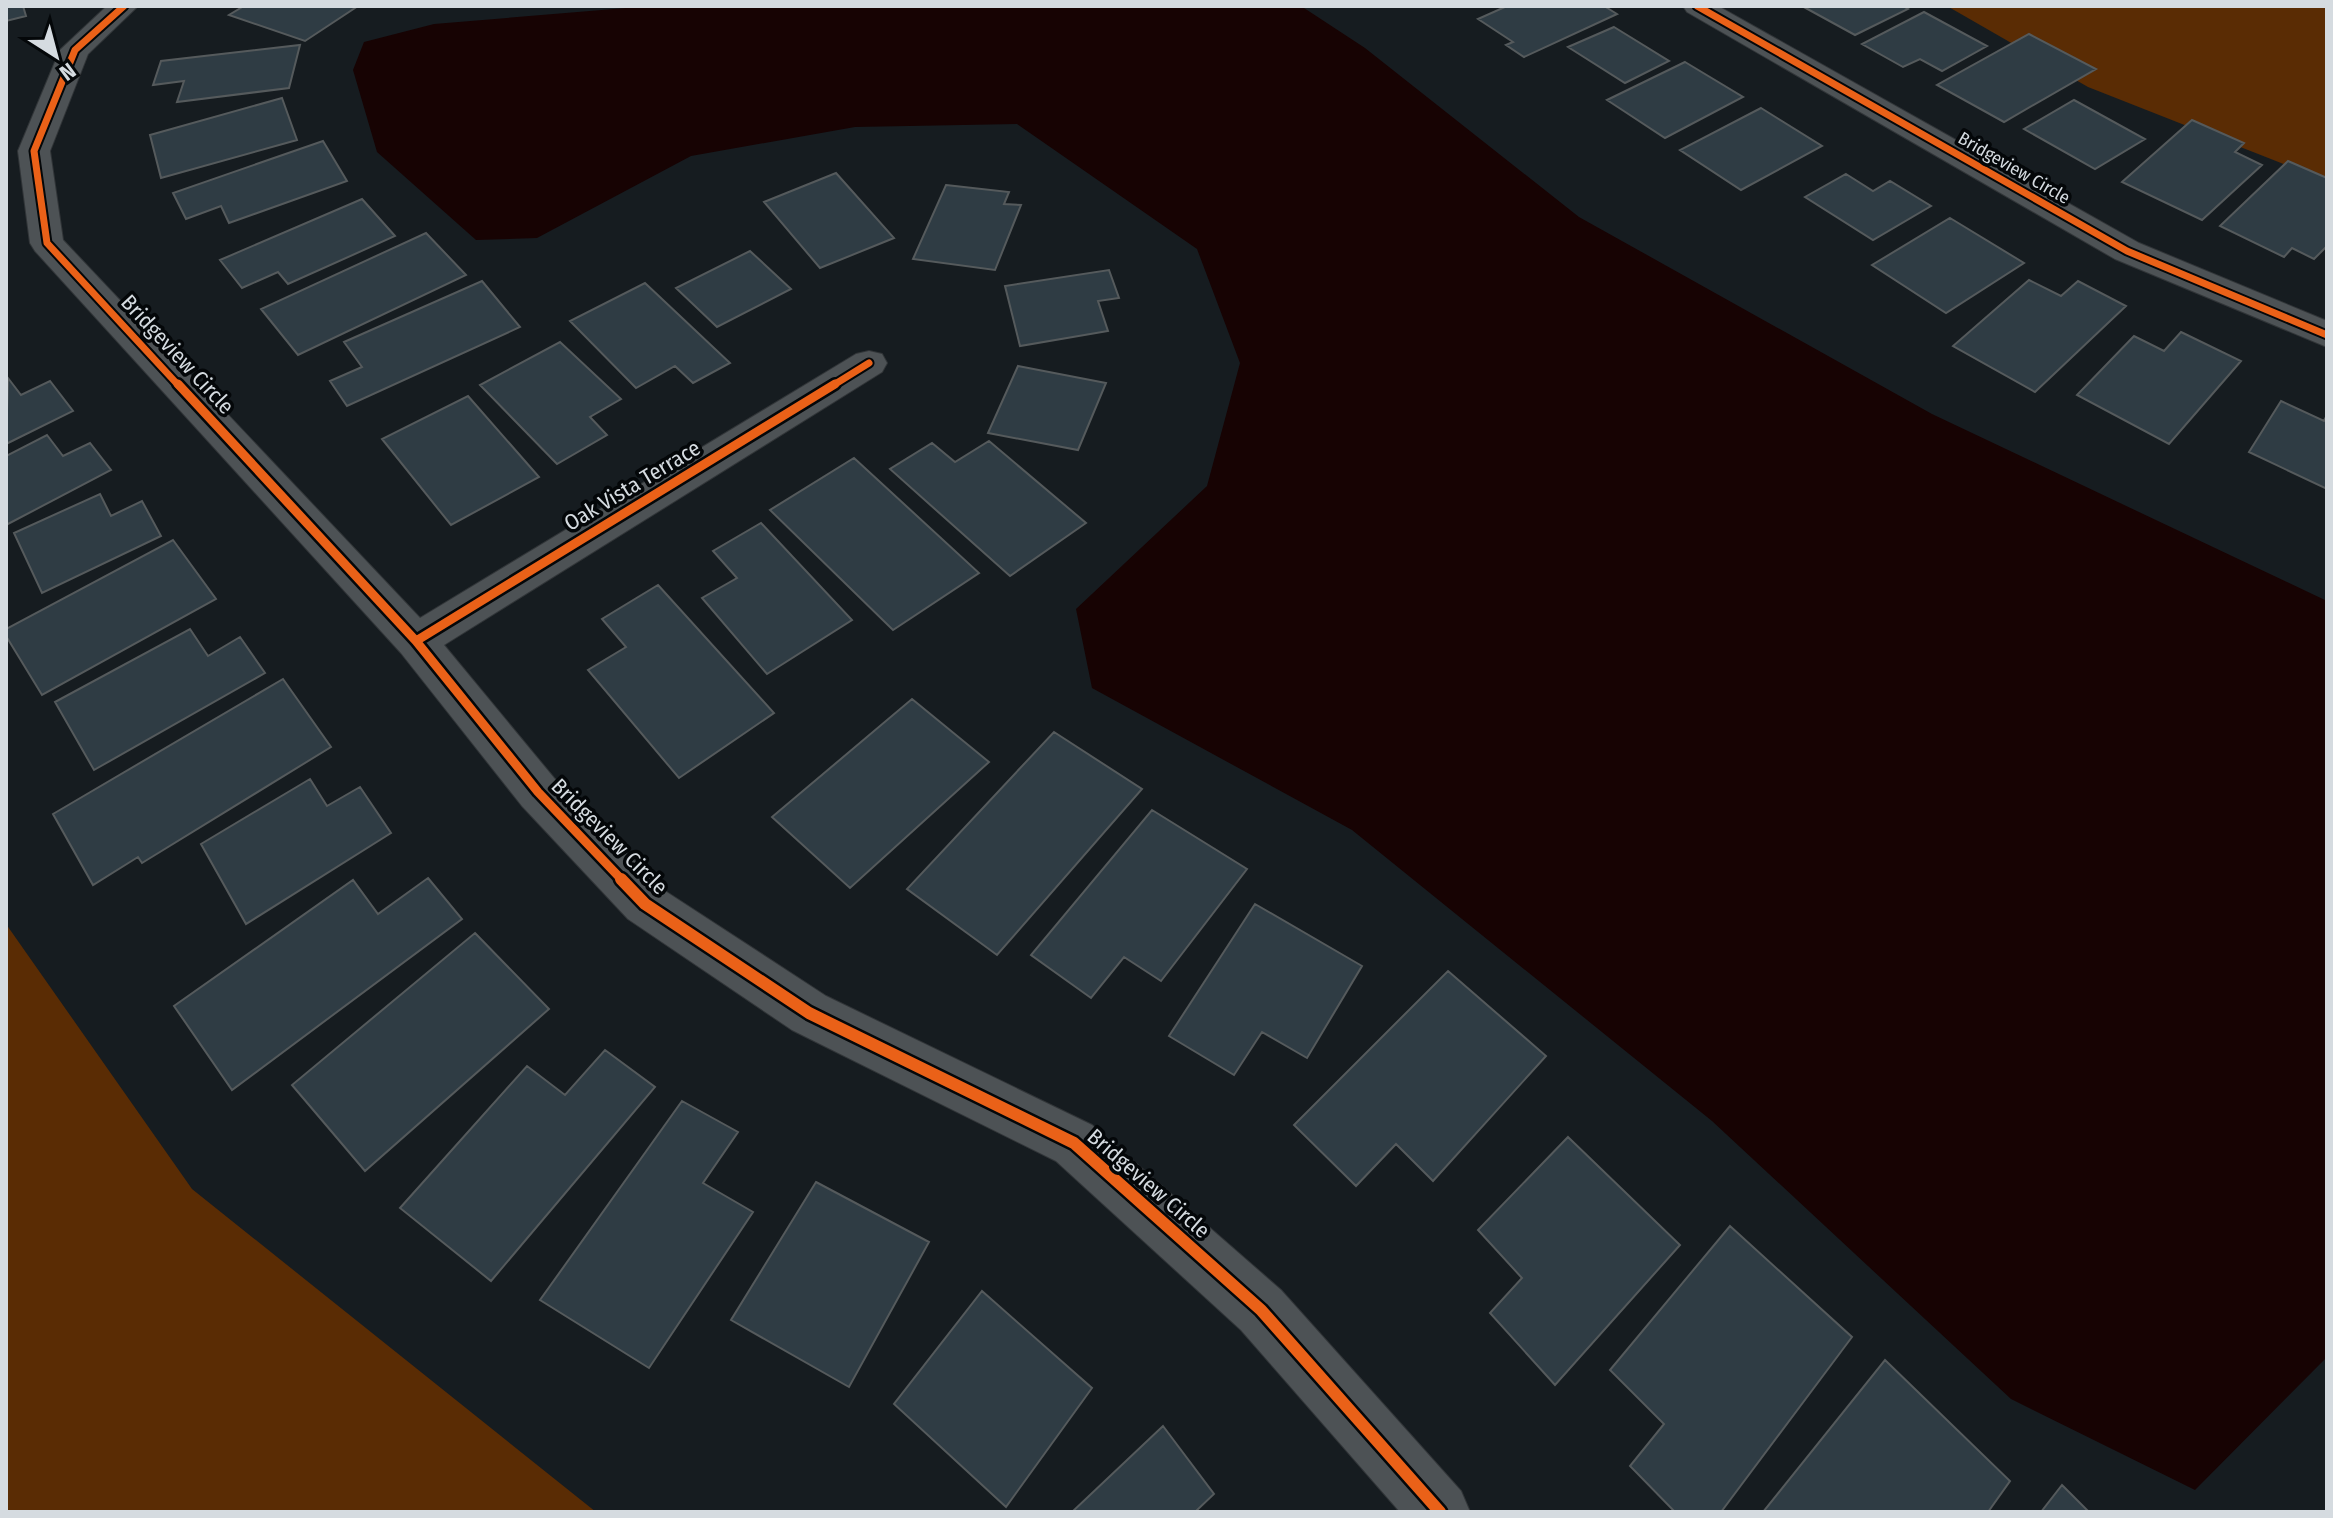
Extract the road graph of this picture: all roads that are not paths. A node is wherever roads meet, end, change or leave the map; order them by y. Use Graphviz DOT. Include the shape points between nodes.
graph roads {
  1 [pos="124,6"];
  2 [pos="1697,6"];
  3 [pos="2327,335"];
  4 [pos="869,363"];
  5 [pos="416,641"];
  6 [pos="1440,1512"];
  1 -- 5 [label="street, Bridgeview Circle" via="75,50 34,151 47,243"];
  2 -- 3 [label="street, Bridgeview Circle" via="2127,251"];
  4 -- 5 [label="street, Oak Vista Terrace"];
  5 -- 6 [label="street, Bridgeview Circle" via="538,792 645,904 809,1013 1074,1143 1261,1310"];
}
